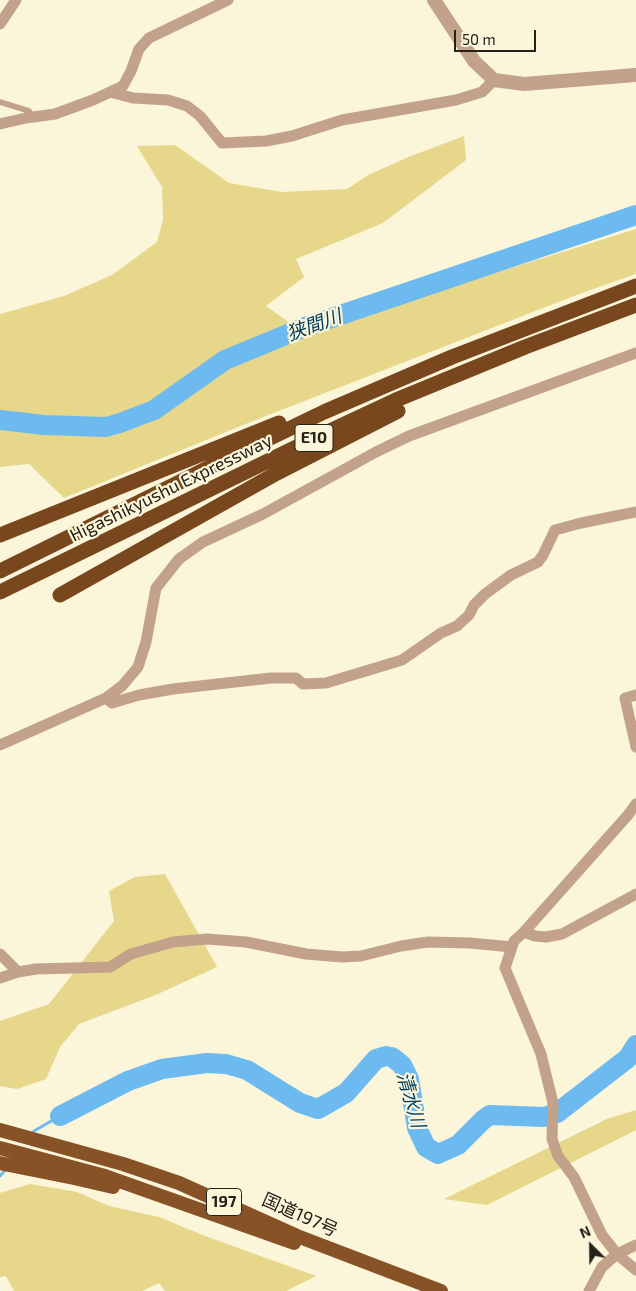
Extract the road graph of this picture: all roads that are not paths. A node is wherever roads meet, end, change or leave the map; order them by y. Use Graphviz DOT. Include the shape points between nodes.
graph roads {
  1 [pos="16,0"];
  2 [pos="228,0"];
  3 [pos="434,0"];
  4 [pos="1,20"];
  5 [pos="636,75"];
  6 [pos="494,80"];
  7 [pos="110,92"];
  8 [pos="0,102"];
  9 [pos="33,117"];
  10 [pos="0,124"];
  11 [pos="636,286"];
  12 [pos="636,305"];
  13 [pos="581,326"];
  14 [pos="636,353"];
  15 [pos="393,381"];
  16 [pos="636,512"];
  17 [pos="0,535"];
  18 [pos="0,571"];
  19 [pos="0,592"];
  20 [pos="60,595"];
  21 [pos="636,695"];
  22 [pos="106,698"];
  23 [pos="0,746"];
  24 [pos="636,747"];
  25 [pos="636,804"];
  26 [pos="636,894"];
  27 [pos="524,932"];
  28 [pos="512,947"];
  29 [pos="0,954"];
  30 [pos="18,972"];
  31 [pos="0,978"];
  32 [pos="0,1130"];
  33 [pos="6,1150"];
  34 [pos="0,1163"];
  35 [pos="200,1210"];
  36 [pos="636,1244"];
  37 [pos="617,1254"];
  38 [pos="636,1270"];
  39 [pos="424,1291"];
  40 [pos="441,1291"];
  41 [pos="589,1291"];
  1 -- 4 [label="street"];
  2 -- 7 [label="street" via="149,38 139,49 124,86"];
  3 -- 6 [label="street" via="474,62"];
  5 -- 6 [label="street" via="524,84"];
  6 -- 7 [label="street" via="482,92 456,100 342,120 266,142 222,142 187,106 168,100 133,98"];
  7 -- 9 [label="street" via="55,114"];
  8 -- 9 [label="lane" via="29,111"];
  9 -- 10 [label="street"];
  11 -- 15 [label="highway, Higashikyushu Expressway / E10"];
  12 -- 13 [label="highway, Higashikyushu Expressway / E10"];
  13 -- 19 [label="highway, Higashikyushu Expressway / E10" via="462,372 362,416"];
  13 -- 20 [label="highway" via="369,425"];
  14 -- 22 [label="street" via="409,436 263,514 203,542 179,559 156,588 138,667 122,686"];
  15 -- 17 [label="highway" via="304,413"];
  15 -- 18 [label="highway, Higashikyushu Expressway / E10"];
  16 -- 22 [label="street" via="555,530 538,562 511,574 485,594 457,626 402,660 326,684 303,684 296,678 270,678 165,690 112,704"];
  21 -- 24 [label="street" via="626,698"];
  22 -- 23 [label="street"];
  25 -- 27 [label="street"];
  26 -- 27 [label="street" via="562,934 546,937"];
  27 -- 28 [label="street"];
  28 -- 30 [label="street" via="428,942 342,957 207,939 172,942 131,954 110,967"];
  28 -- 37 [label="street" via="504,968 541,1054 554,1102 552,1139 558,1156 574,1177 602,1235"];
  29 -- 30 [label="street"];
  30 -- 31 [label="street"];
  32 -- 40 [label="highway, 国道197号 / 197" via="152,1174 340,1253"];
  33 -- 35 [label="highway, 国道197号 / 197" via="105,1176"];
  34 -- 35 [label="highway"];
  35 -- 39 [label="highway, 国道197号 / 197"];
  36 -- 37 [label="street"];
  37 -- 38 [label="street"];
  37 -- 41 [label="street" via="602,1267"];
}
